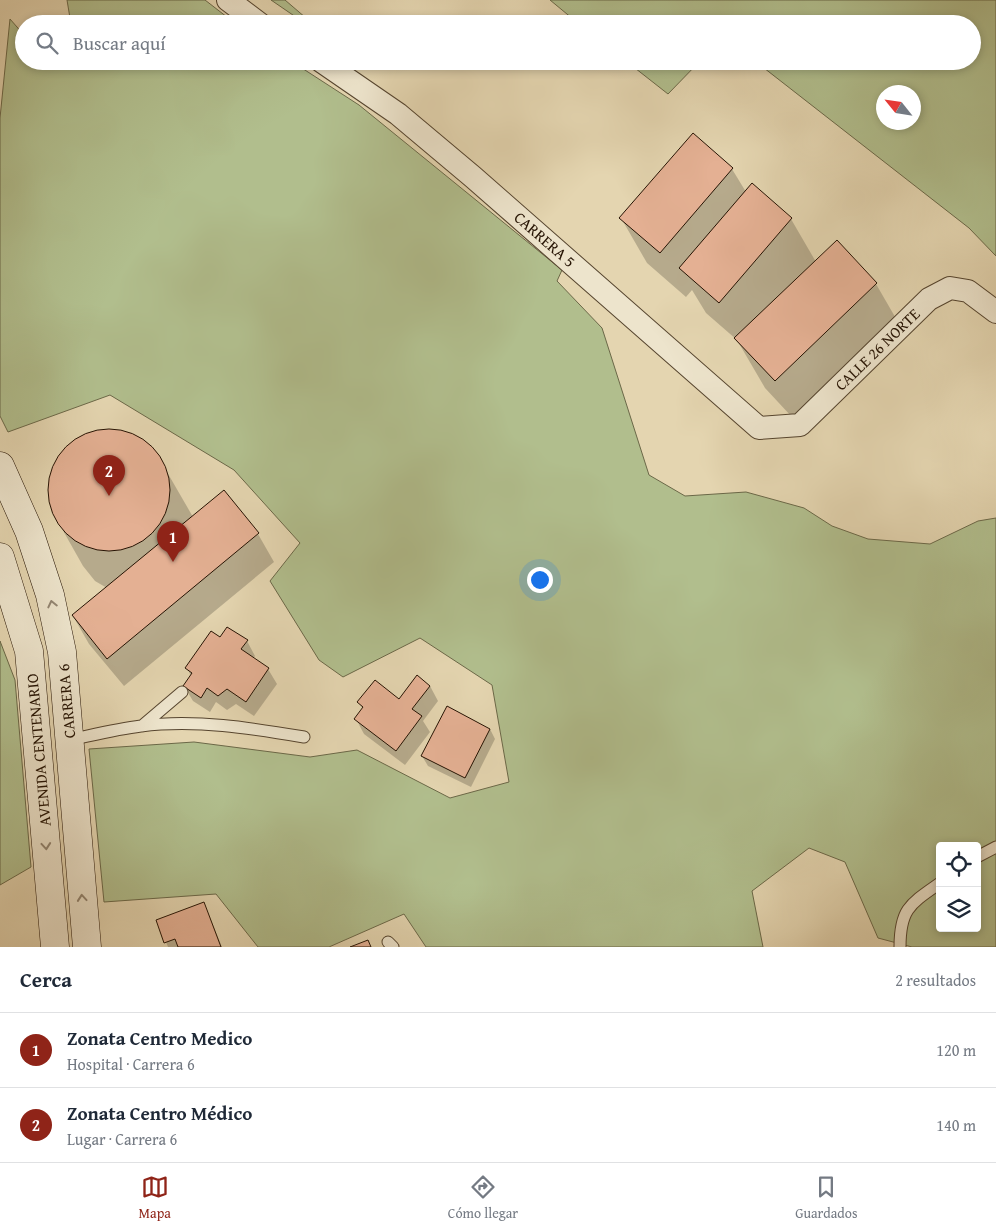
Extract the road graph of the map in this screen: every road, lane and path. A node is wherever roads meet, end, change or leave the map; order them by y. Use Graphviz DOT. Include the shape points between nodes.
graph roads {
  1 [pos="228,0"];
  2 [pos="248,15"];
  3 [pos="334,70"];
  4 [pos="996,312"];
  5 [pos="759,428"];
  6 [pos="0,466"];
  7 [pos="0,557"];
  8 [pos="0,599"];
  9 [pos="29,650"];
  10 [pos="182,692"];
  11 [pos="142,726"];
  12 [pos="304,737"];
  13 [pos="70,740"];
  14 [pos="996,847"];
  15 [pos="981,856"];
  16 [pos="936,886"];
  17 [pos="55,947"];
  18 [pos="87,947"];
  19 [pos="900,947"];
  1 -- 2 [label="street"];
  3 -- 5 [label="street, CARRERA 5" via="398,114 451,158"];
  4 -- 5 [label="street, CALLE 26 NORTE" via="968,291 950,288 929,299 800,425"];
  13 -- 6 [label="main road, CARRERA 6, one-way" via="62,652 50,595 29,531"];
  7 -- 9 [label="main road, AVENIDA CENTENARIO"];
  8 -- 9 [label="main road"];
  9 -- 17 [label="main road, AVENIDA CENTENARIO, one-way"];
  10 -- 11 [label="lane"];
  11 -- 12 [label="lane" via="199,724"];
  11 -- 13 [label="lane"];
  18 -- 13 [label="main road, CARRERA 6, one-way"];
  14 -- 15 [label="lane"];
  16 -- 19 [label="lane" via="912,902 900,924"];
}
